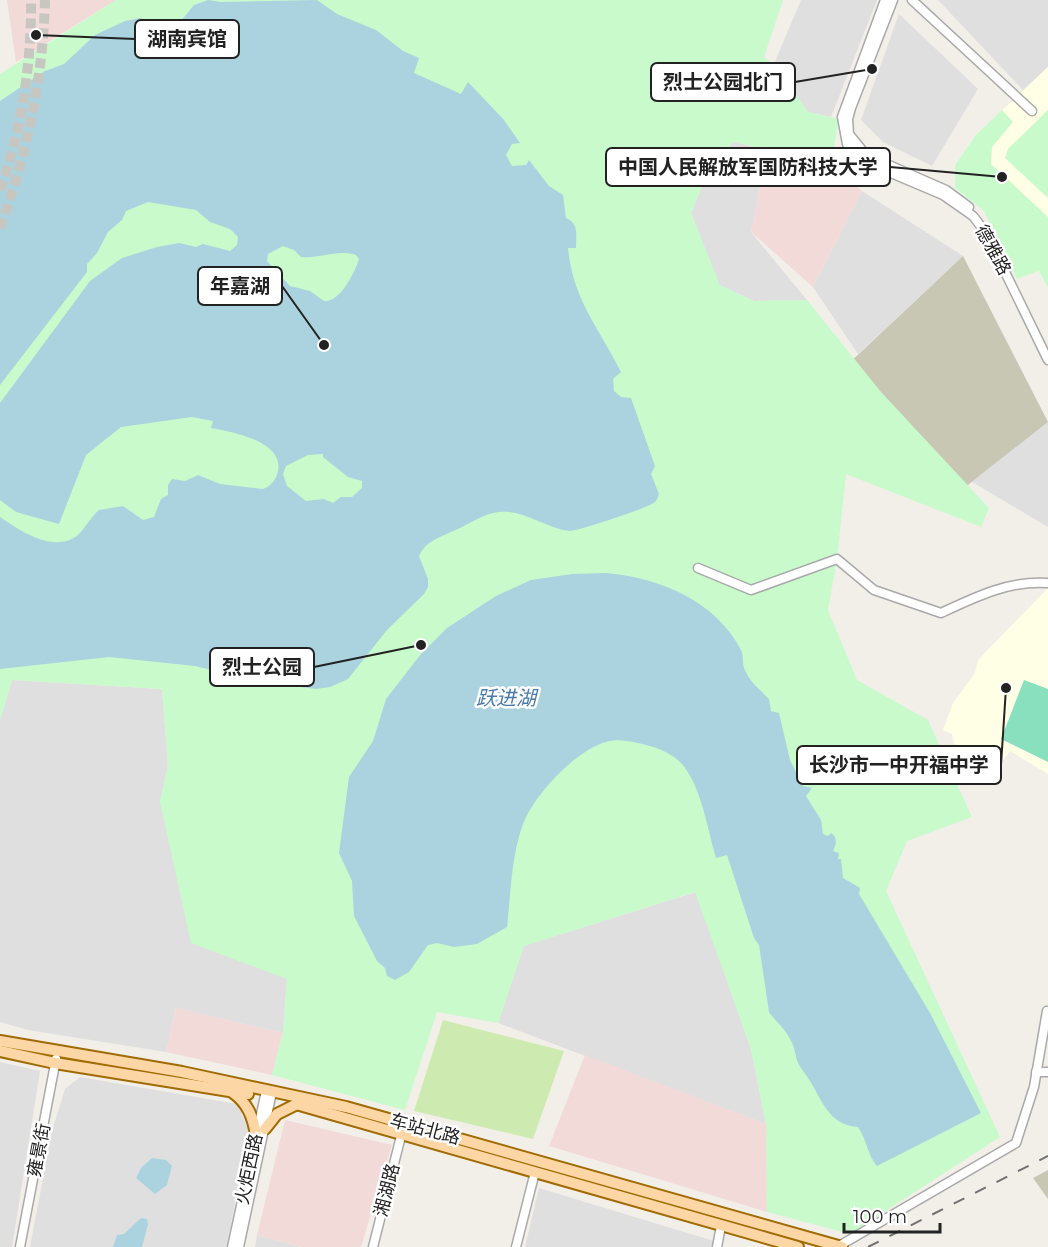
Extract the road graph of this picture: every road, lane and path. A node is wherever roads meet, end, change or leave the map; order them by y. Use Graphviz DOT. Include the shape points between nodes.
graph roads {
  1 [pos="885,0"];
  2 [pos="892,0"];
  3 [pos="912,0"];
  4 [pos="1032,111"];
  5 [pos="1048,347"];
  6 [pos="1048,360"];
  7 [pos="698,568"];
  8 [pos="1048,583"];
  9 [pos="1047,1011"];
  10 [pos="0,1041"];
  11 [pos="0,1051"];
  12 [pos="56,1058"];
  13 [pos="1036,1072"];
  14 [pos="1048,1072"];
  15 [pos="230,1091"];
  16 [pos="268,1094"];
  17 [pos="297,1104"];
  18 [pos="260,1132"];
  19 [pos="402,1132"];
  20 [pos="535,1172"];
  21 [pos="721,1227"];
  22 [pos="840,1246"];
  23 [pos="20,1247"];
  24 [pos="232,1247"];
  25 [pos="239,1247"];
  26 [pos="373,1247"];
  27 [pos="516,1247"];
  28 [pos="717,1247"];
  29 [pos="798,1247"];
  1 -- 6 [label="street, 德雅路" via="842,117 847,144 861,159 944,195 973,216 986,233"];
  2 -- 5 [label="street, 德雅路" via="851,108 849,134 866,155 946,190 982,218"];
  3 -- 4 [label="street"];
  7 -- 8 [label="street" via="751,590 837,559 873,591 941,613 994,589"];
  9 -- 13 [label="street"];
  10 -- 12 [label="main road, 车站北路"];
  11 -- 12 [label="main road, 车站北路"];
  12 -- 15 [label="main road, 车站北路"];
  12 -- 16 [label="main road, 车站北路" via="182,1072"];
  12 -- 23 [label="street, 雍景街"];
  13 -- 14 [label="street"];
  13 -- 22 [label="street" via="1016,1143"];
  15 -- 16 [label="main road, 车站北路"];
  15 -- 18 [label="main road" via="244,1100"];
  16 -- 17 [label="main road, 车站北路"];
  16 -- 18 [label="street, 火炬西路"];
  16 -- 22 [label="main road, 车站北路" via="346,1107"];
  17 -- 18 [label="main road" via="277,1114"];
  17 -- 19 [label="main road, 车站北路"];
  18 -- 24 [label="street, 火炬西路"];
  18 -- 25 [label="street, 火炬西路"];
  19 -- 20 [label="main road, 车站北路"];
  19 -- 26 [label="street, 湘湖路"];
  20 -- 21 [label="main road, 车站北路"];
  20 -- 27 [label="street"];
  21 -- 28 [label="street"];
  21 -- 29 [label="main road, 车站北路"];
}
